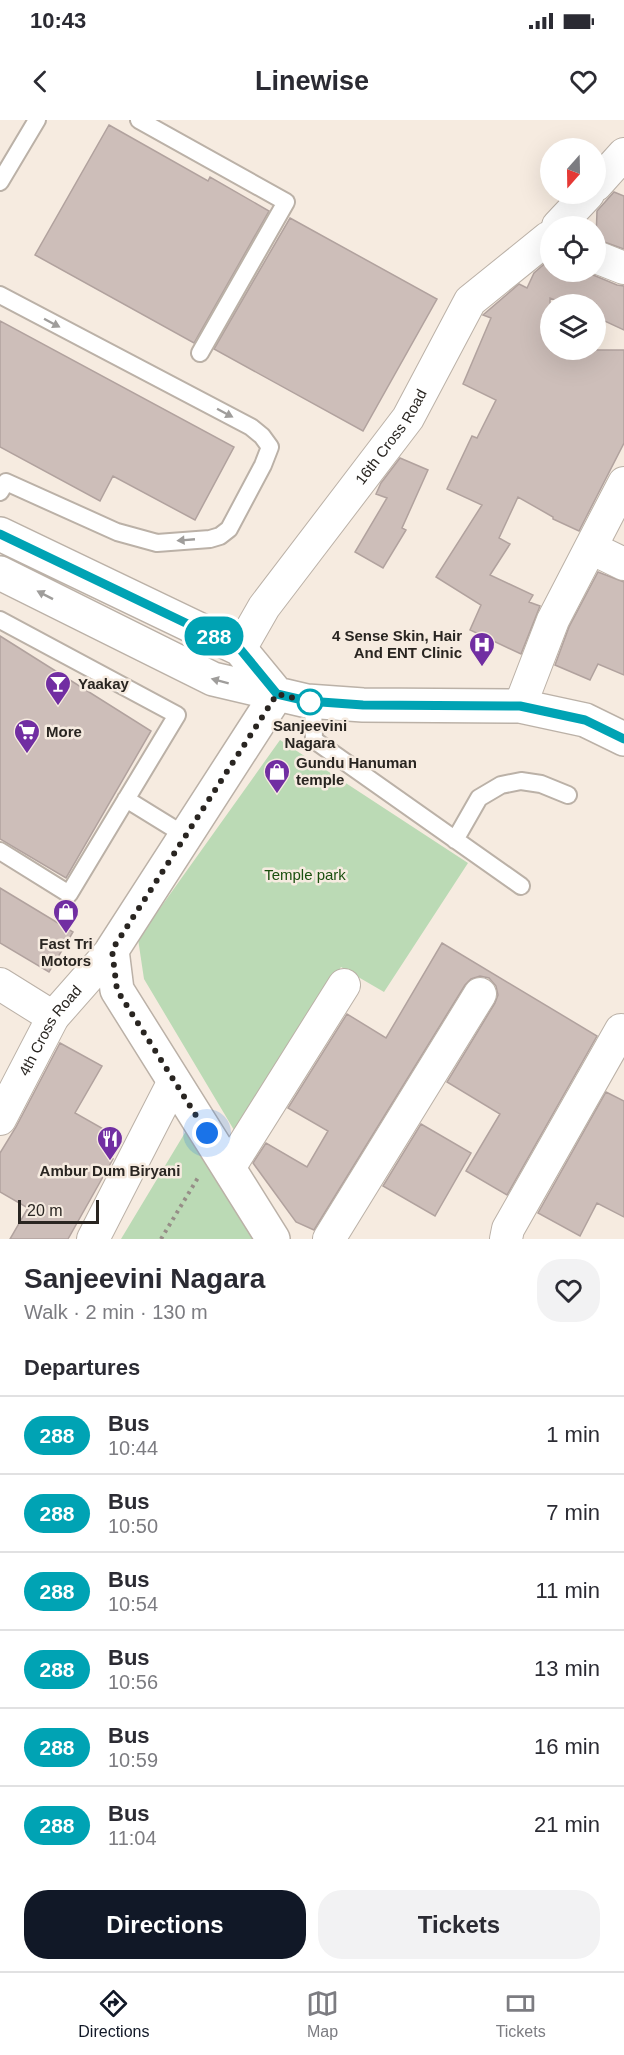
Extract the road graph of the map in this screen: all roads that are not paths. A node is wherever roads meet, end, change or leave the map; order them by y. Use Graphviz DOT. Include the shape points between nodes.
graph roads {
  1 [pos="37,120"];
  2 [pos="139,120"];
  3 [pos="624,154"];
  4 [pos="606,174"];
  5 [pos="0,182"];
  6 [pos="579,204"];
  7 [pos="569,216"];
  8 [pos="540,245"];
  9 [pos="606,261"];
  10 [pos="624,268"];
  11 [pos="0,295"];
  12 [pos="200,353"];
  13 [pos="624,483"];
  14 [pos="2,484"];
  15 [pos="0,534"];
  16 [pos="591,548"];
  17 [pos="624,564"];
  18 [pos="0,573"];
  19 [pos="0,620"];
  20 [pos="240,649"];
  21 [pos="277,694"];
  22 [pos="313,702"];
  23 [pos="520,706"];
  24 [pos="624,739"];
  25 [pos="568,795"];
  26 [pos="126,799"];
  27 [pos="186,836"];
  28 [pos="455,840"];
  29 [pos="0,851"];
  30 [pos="520,886"];
  31 [pos="112,950"];
  32 [pos="0,984"];
  33 [pos="344,985"];
  34 [pos="480,994"];
  35 [pos="53,1017"];
  36 [pos="621,1030"];
  37 [pos="174,1081"];
  38 [pos="0,1119"];
  39 [pos="215,1169"];
  40 [pos="93,1239"];
  41 [pos="273,1239"];
  42 [pos="329,1239"];
  43 [pos="506,1239"];
  1 -- 5 [label="lane"];
  2 -- 12 [label="lane" via="286,202"];
  3 -- 4 [label="street"];
  6 -- 7 [label="street, 16th Cross Road"];
  8 -- 20 [label="street, 16th Cross Road" via="470,301 408,418 264,608"];
  9 -- 10 [label="street"];
  11 -- 14 [label="lane, one-way" via="251,427 270,447 229,529 210,539 157,543"];
  13 -- 16 [label="street"];
  15 -- 20 [label="main road"];
  16 -- 17 [label="street"];
  16 -- 23 [label="street" via="553,620"];
  21 -- 18 [label="main road, one-way" via="213,680"];
  19 -- 26 [label="lane" via="177,716"];
  20 -- 21 [label="main road"];
  21 -- 22 [label="main road"];
  21 -- 27 [label="main road"];
  22 -- 23 [label="main road"];
  22 -- 28 [label="lane" via="314,740"];
  23 -- 24 [label="main road" via="585,720"];
  25 -- 28 [label="lane" via="521,781 501,785 479,798"];
  26 -- 27 [label="lane"];
  26 -- 29 [label="lane" via="69,894"];
  27 -- 31 [label="main road"];
  28 -- 30 [label="lane"];
  31 -- 35 [label="street, 4th Cross Road"];
  31 -- 37 [label="main road" via="117,990"];
  32 -- 35 [label="street"];
  33 -- 39 [label="street"];
  34 -- 42 [label="street"];
  35 -- 38 [label="street, 4th Cross Road"];
  36 -- 43 [label="street" via="508,1229"];
  37 -- 39 [label="main road"];
  37 -- 40 [label="street"];
  39 -- 41 [label="main road"];
}
